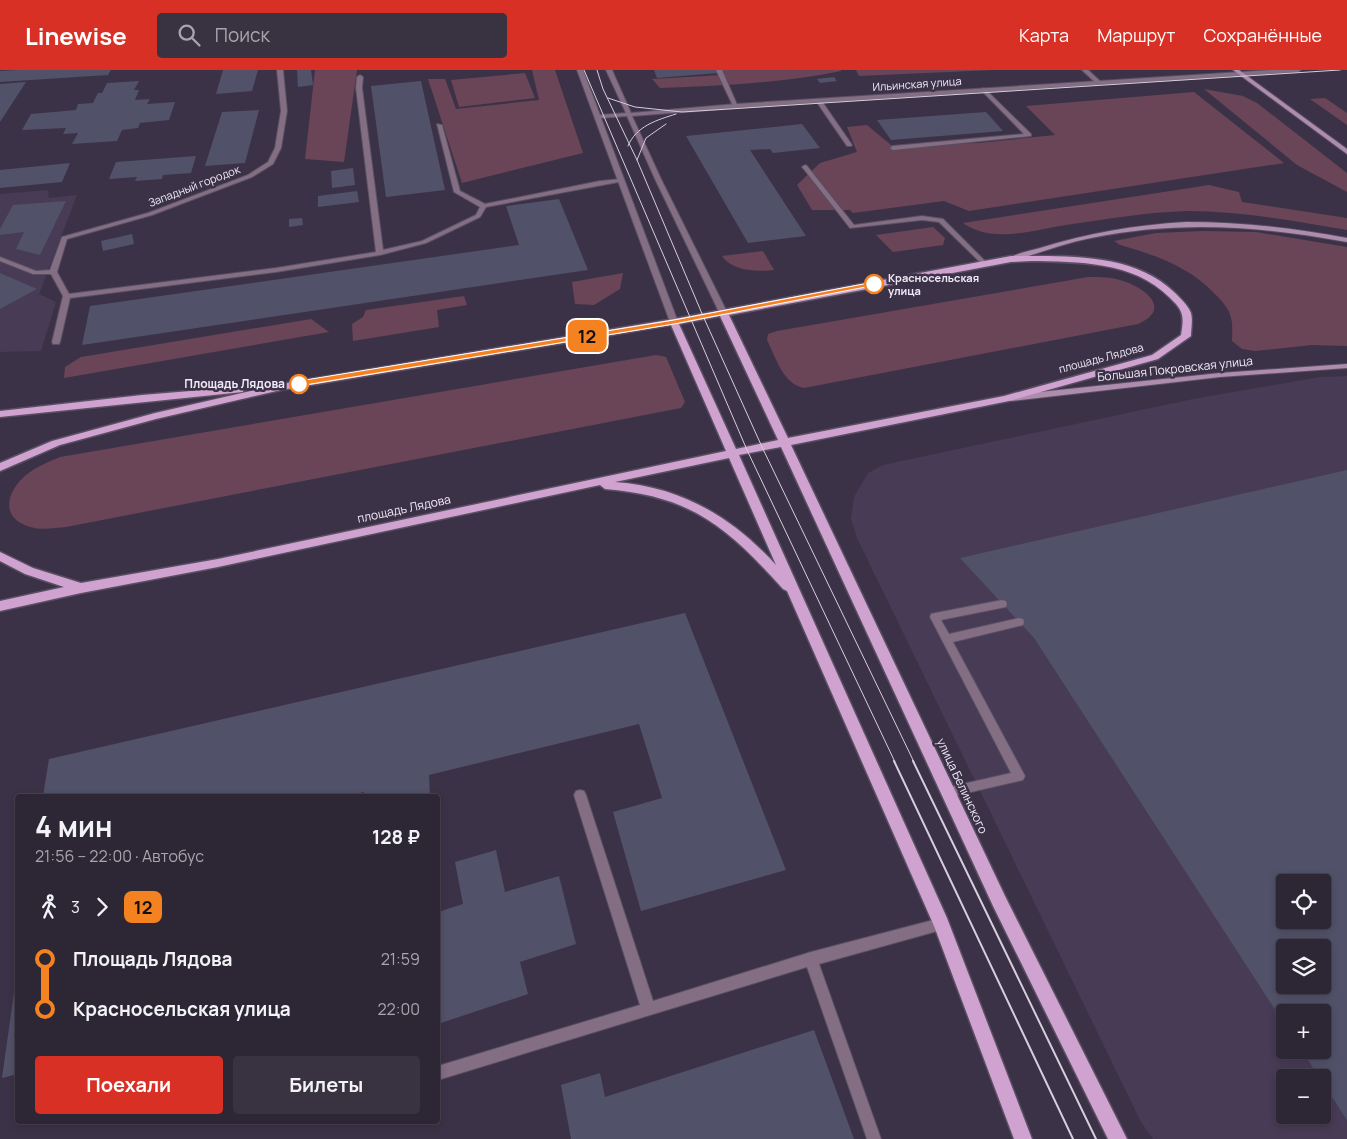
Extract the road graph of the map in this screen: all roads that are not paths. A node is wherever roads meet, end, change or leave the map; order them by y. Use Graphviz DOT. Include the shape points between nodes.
graph roads {
  1 [pos="280,70"];
  2 [pos="580,70"];
  3 [pos="609,70"];
  4 [pos="719,70"];
  5 [pos="1085,70"];
  6 [pos="1298,70"];
  7 [pos="1238,72"];
  8 [pos="360,77"];
  9 [pos="1099,83"];
  10 [pos="984,90"];
  11 [pos="819,101"];
  12 [pos="736,106"];
  13 [pos="628,114"];
  14 [pos="597,117"];
  15 [pos="439,125"];
  16 [pos="849,146"];
  17 [pos="893,148"];
  18 [pos="1347,152"];
  19 [pos="806,167"];
  20 [pos="622,181"];
  21 [pos="484,206"];
  22 [pos="1347,240"];
  23 [pos="380,253"];
  24 [pos="0,259"];
  25 [pos="1011,259"];
  26 [pos="985,264"];
  27 [pos="54,272"];
  28 [pos="67,296"];
  29 [pos="723,312"];
  30 [pos="674,322"];
  31 [pos="56,342"];
  32 [pos="1347,366"];
  33 [pos="282,387"];
  34 [pos="1005,399"];
  35 [pos="0,414"];
  36 [pos="785,442"];
  37 [pos="731,453"];
  38 [pos="0,467"];
  39 [pos="587,484"];
  40 [pos="0,556"];
  41 [pos="81,588"];
  42 [pos="795,595"];
  43 [pos="1002,604"];
  44 [pos="0,606"];
  45 [pos="1019,622"];
  46 [pos="947,639"];
  47 [pos="949,792"];
  48 [pos="580,795"];
  49 [pos="941,924"];
  50 [pos="810,959"];
  51 [pos="648,1008"];
  52 [pos="440,1072"];
  53 [pos="874,1139"];
  54 [pos="1024,1139"];
  55 [pos="1118,1139"];
  1 -- 27 [label="street, Западный городок" via="284,111 278,148 271,163 250,176 150,214 64,238"];
  2 -- 14 [label="street"];
  3 -- 13 [label="street"];
  4 -- 12 [label="street"];
  5 -- 9 [label="street"];
  6 -- 7 [label="street, Ильинская улица"];
  7 -- 9 [label="street, Ильинская улица"];
  7 -- 18 [label="main road"];
  8 -- 23 [label="street"];
  9 -- 10 [label="street, Ильинская улица"];
  10 -- 11 [label="street, Ильинская улица"];
  10 -- 17 [label="street" via="1029,135"];
  11 -- 12 [label="street, Ильинская улица"];
  11 -- 16 [label="street"];
  12 -- 13 [label="street, Ильинская улица"];
  13 -- 14 [label="street, Ильинская улица"];
  13 -- 29 [label="street"];
  14 -- 20 [label="street"];
  15 -- 21 [label="street" via="457,192"];
  19 -- 26 [label="street" via="852,226 922,218 941,220"];
  20 -- 21 [label="street"];
  20 -- 30 [label="street"];
  21 -- 23 [label="street" via="478,216 424,242"];
  22 -- 25 [label="main road" via="1297,230 1229,223 1186,224 1088,236"];
  23 -- 28 [label="street" via="276,270"];
  24 -- 27 [label="street" via="35,273"];
  25 -- 26 [label="main road, площадь Лядова"];
  25 -- 34 [label="main road, площадь Лядова" via="1059,258 1106,263 1140,274 1170,291 1186,312 1186,336 1154,358"];
  26 -- 29 [label="main road, площадь Лядова"];
  27 -- 28 [label="street"];
  28 -- 31 [label="street"];
  29 -- 30 [label="main road, площадь Лядова"];
  29 -- 36 [label="main road"];
  30 -- 33 [label="main road, площадь Лядова"];
  30 -- 37 [label="main road"];
  32 -- 34 [label="main road, Большая Покровская улица" via="1220,375"];
  33 -- 35 [label="main road, площадь Лядова"];
  33 -- 38 [label="main road, площадь Лядова" via="56,443"];
  34 -- 36 [label="main road, площадь Лядова"];
  36 -- 37 [label="main road, площадь Лядова"];
  36 -- 47 [label="main road, улица Белинского"];
  37 -- 39 [label="main road, площадь Лядова"];
  37 -- 42 [label="main road"];
  39 -- 41 [label="main road, площадь Лядова" via="228,561"];
  39 -- 42 [label="main road" via="630,486 670,497 706,512 752,548"];
  40 -- 41 [label="main road, площадь Лядова" via="29,571"];
  41 -- 44 [label="main road, площадь Лядова"];
  42 -- 49 [label="main road"];
  43 -- 46 [label="street" via="935,617"];
  45 -- 46 [label="street"];
  46 -- 47 [label="street" via="1019,776"];
  47 -- 55 [label="main road, улица Белинского"];
  48 -- 51 [label="street"];
  49 -- 50 [label="street"];
  49 -- 54 [label="main road"];
  50 -- 51 [label="street"];
  50 -- 53 [label="street"];
  51 -- 52 [label="street"];
}
